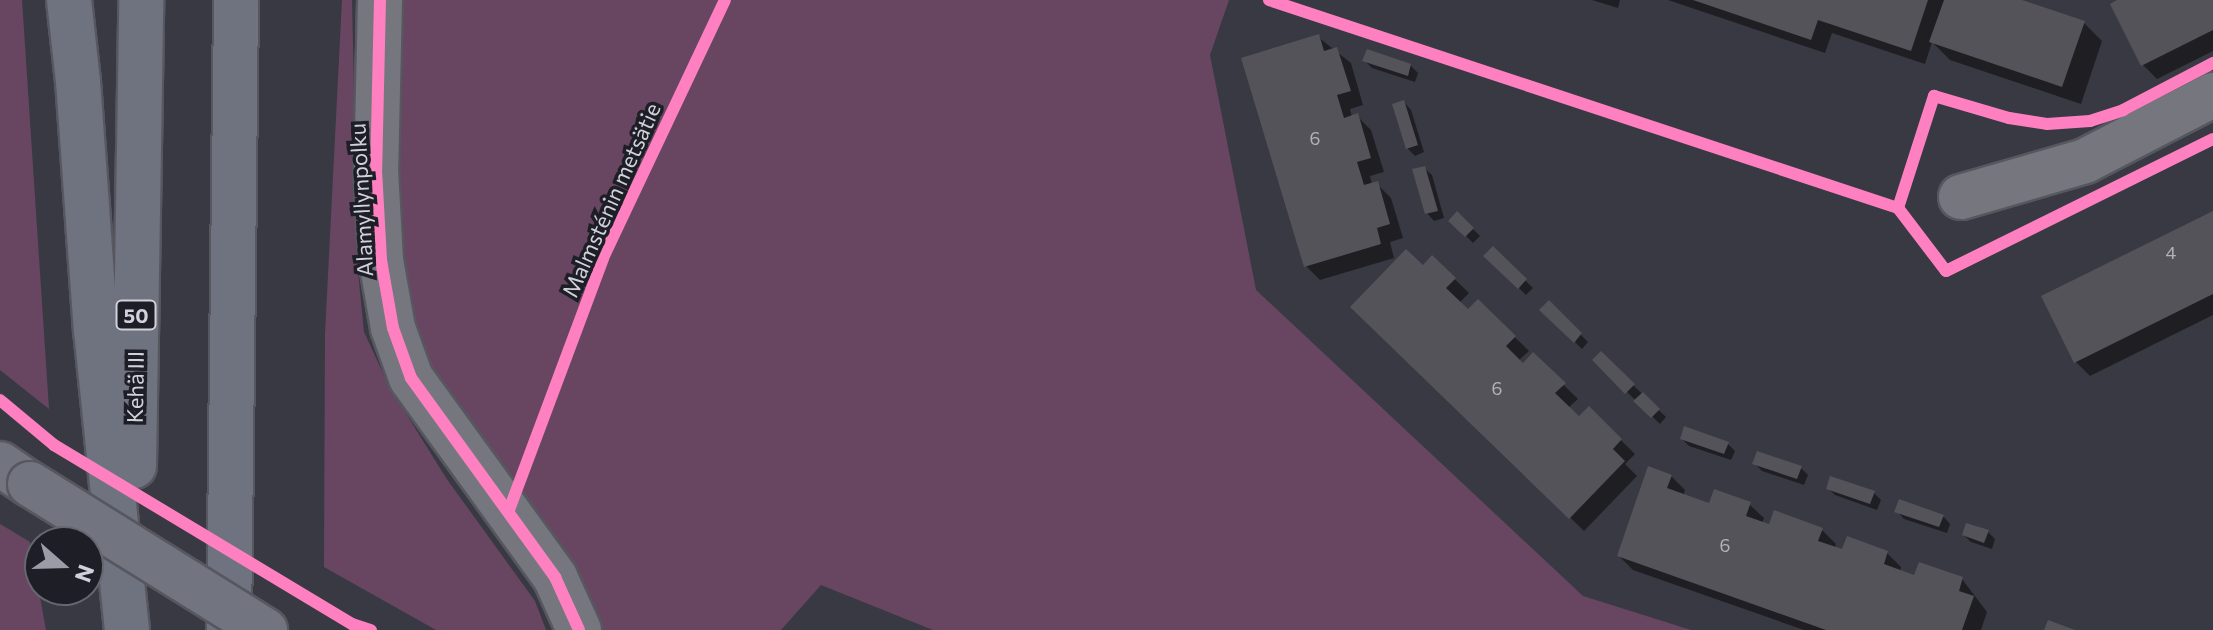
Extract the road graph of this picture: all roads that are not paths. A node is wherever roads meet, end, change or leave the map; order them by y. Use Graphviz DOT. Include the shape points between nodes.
graph roads {
  1 [pos="69,0"];
  2 [pos="141,0"];
  3 [pos="236,0"];
  4 [pos="380,0"];
  5 [pos="2213,95"];
  6 [pos="1961,197"];
  7 [pos="15,474"];
  8 [pos="129,630"];
  9 [pos="229,630"];
  10 [pos="265,630"];
  11 [pos="579,630"];
  1 -- 8 [label="highway" via="96,330"];
  2 -- 8 [label="highway, Kehä III / 50"];
  3 -- 9 [label="highway"];
  4 -- 11 [label="street, Alamyllynpolku" via="376,170 381,260 393,328 411,378 555,577"];
  5 -- 6 [label="street" via="2085,161"];
  7 -- 10 [label="main road, bridge"];
}
